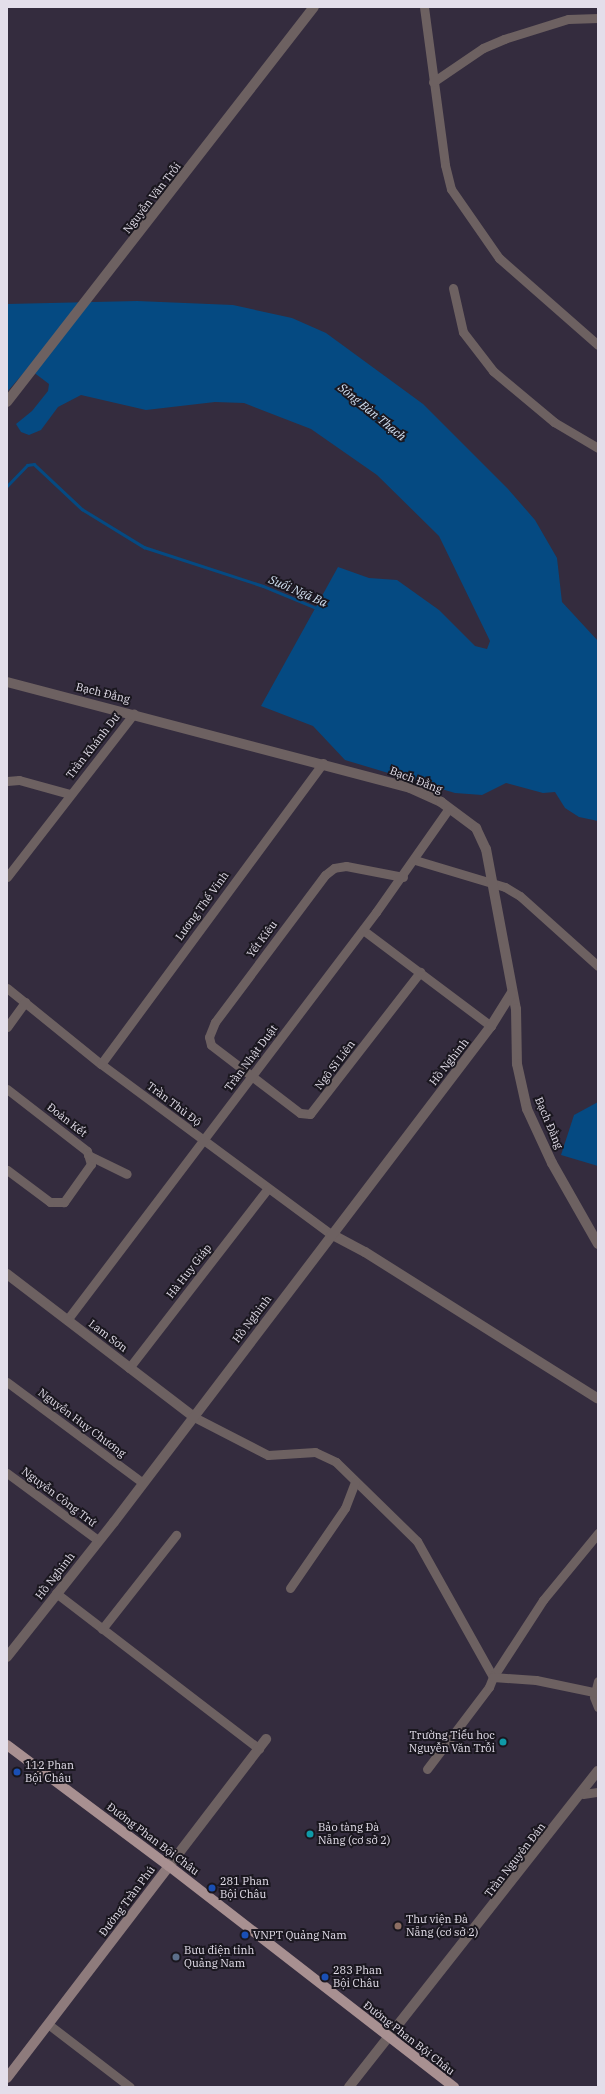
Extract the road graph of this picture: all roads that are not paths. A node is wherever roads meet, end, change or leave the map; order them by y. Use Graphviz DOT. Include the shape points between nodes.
graph roads {
  1 [pos="314,7"];
  2 [pos="424,7"];
  3 [pos="598,18"];
  4 [pos="433,82"];
  5 [pos="453,288"];
  6 [pos="598,345"];
  7 [pos="7,402"];
  8 [pos="598,448"];
  9 [pos="7,682"];
  10 [pos="134,714"];
  11 [pos="323,763"];
  12 [pos="7,781"];
  13 [pos="70,794"];
  14 [pos="449,808"];
  15 [pos="416,860"];
  16 [pos="403,877"];
  17 [pos="7,878"];
  18 [pos="490,881"];
  19 [pos="363,930"];
  20 [pos="598,966"];
  21 [pos="420,972"];
  22 [pos="7,988"];
  23 [pos="512,993"];
  24 [pos="25,1002"];
  25 [pos="492,1026"];
  26 [pos="7,1027"];
  27 [pos="101,1064"];
  28 [pos="251,1077"];
  29 [pos="7,1089"];
  30 [pos="204,1142"];
  31 [pos="88,1155"];
  32 [pos="7,1170"];
  33 [pos="127,1174"];
  34 [pos="268,1188"];
  35 [pos="331,1234"];
  36 [pos="598,1244"];
  37 [pos="7,1274"];
  38 [pos="67,1320"];
  39 [pos="129,1368"];
  40 [pos="7,1382"];
  41 [pos="598,1399"];
  42 [pos="194,1417"];
  43 [pos="7,1473"];
  44 [pos="355,1482"];
  45 [pos="143,1483"];
  46 [pos="598,1533"];
  47 [pos="176,1535"];
  48 [pos="98,1540"];
  49 [pos="290,1588"];
  50 [pos="56,1594"];
  51 [pos="102,1629"];
  52 [pos="7,1657"];
  53 [pos="493,1676"];
  54 [pos="598,1681"];
  55 [pos="596,1693"];
  56 [pos="598,1707"];
  57 [pos="266,1739"];
  58 [pos="7,1745"];
  59 [pos="259,1749"];
  60 [pos="427,1769"];
  61 [pos="598,1771"];
  62 [pos="598,1792"];
  63 [pos="583,1794"];
  64 [pos="169,1866"];
  65 [pos="48,2024"];
  66 [pos="389,2038"];
  67 [pos="7,2078"];
  68 [pos="130,2087"];
  69 [pos="350,2087"];
  70 [pos="454,2087"];
  1 -- 7 [label="street, Nguyễn Văn Trỗi" via="139,236"];
  2 -- 4 [label="street"];
  3 -- 4 [label="street" via="568,19 504,39 483,48"];
  4 -- 6 [label="street" via="445,165 457,200 487,243 516,275"];
  5 -- 8 [label="street" via="463,332 493,371 554,422"];
  9 -- 10 [label="street, Bạch Đằng"];
  10 -- 11 [label="street, Bạch Đằng"];
  10 -- 13 [label="street, Trần Khánh Dư"];
  11 -- 14 [label="street, Bạch Đằng" via="410,788"];
  11 -- 27 [label="street, Lương Thế Vinh"];
  12 -- 13 [label="street, Trần Khánh Dư" via="19,780"];
  13 -- 17 [label="street, Trần Khánh Dư"];
  14 -- 15 [label="street, Trần Nhật Duật"];
  14 -- 18 [label="street, Bạch Đằng" via="479,831"];
  15 -- 16 [label="street, Trần Nhật Duật"];
  15 -- 18 [label="street"];
  16 -- 19 [label="street, Trần Nhật Duật"];
  16 -- 28 [label="street, Yết Kiêu" via="346,866 334,868 320,882 211,1029 209,1037 217,1052"];
  18 -- 20 [label="street" via="520,896"];
  18 -- 23 [label="street, Bạch Đằng"];
  19 -- 21 [label="street"];
  19 -- 28 [label="street, Trần Nhật Duật"];
  21 -- 25 [label="street"];
  21 -- 28 [label="street, Ngô Sĩ Liên" via="310,1114 300,1113"];
  22 -- 24 [label="street, Trần Thủ Độ"];
  23 -- 25 [label="street, Hồ Nghinh"];
  23 -- 36 [label="street, Bạch Đằng" via="518,1024 517,1064 527,1109 552,1163"];
  24 -- 26 [label="street"];
  24 -- 27 [label="street, Trần Thủ Độ"];
  25 -- 35 [label="street, Hồ Nghinh"];
  27 -- 30 [label="street, Trần Thủ Độ"];
  28 -- 30 [label="street, Trần Nhật Duật"];
  29 -- 31 [label="street, Đoàn Kết"];
  30 -- 34 [label="street, Trần Thủ Độ"];
  30 -- 38 [label="street, Trần Nhật Duật"];
  31 -- 32 [label="street" via="91,1164 87,1173 64,1202 50,1202"];
  31 -- 33 [label="street, Đoàn Kết"];
  34 -- 35 [label="street, Trần Thủ Độ"];
  34 -- 39 [label="street, Hà Huy Giáp"];
  35 -- 41 [label="street" via="365,1252"];
  35 -- 42 [label="street, Hồ Nghinh"];
  37 -- 38 [label="street, Lam Sơn"];
  38 -- 39 [label="street, Lam Sơn"];
  39 -- 42 [label="street, Lam Sơn"];
  40 -- 45 [label="street, Nguyễn Huy Chương"];
  42 -- 44 [label="street" via="268,1455 321,1453 336,1462"];
  42 -- 45 [label="street, Hồ Nghinh"];
  43 -- 48 [label="street, Nguyễn Công Trứ"];
  44 -- 49 [label="street" via="345,1508"];
  44 -- 53 [label="street" via="417,1540"];
  45 -- 48 [label="street, Hồ Nghinh"];
  46 -- 53 [label="street" via="542,1600"];
  47 -- 51 [label="street"];
  48 -- 50 [label="street, Hồ Nghinh"];
  50 -- 51 [label="street"];
  50 -- 52 [label="street, Hồ Nghinh"];
  51 -- 59 [label="street"];
  53 -- 55 [label="street" via="536,1680"];
  53 -- 60 [label="street" via="489,1687"];
  54 -- 55 [label="street"];
  55 -- 56 [label="street"];
  57 -- 59 [label="street, Đường Trần Phú"];
  58 -- 64 [label="main road, Đường Phan Bội Châu"];
  59 -- 64 [label="street, Đường Trần Phú"];
  61 -- 63 [label="street, Trần Nguyên Đán"];
  62 -- 63 [label="street"];
  63 -- 66 [label="street, Trần Nguyên Đán"];
  64 -- 65 [label="main road, Đường Trần Phú"];
  64 -- 66 [label="main road, Đường Phan Bội Châu"];
  65 -- 67 [label="main road, Đường Trần Phú"];
  65 -- 68 [label="street"];
  66 -- 69 [label="street, Trần Nguyên Đán"];
  66 -- 70 [label="main road, Đường Phan Bội Châu"];
}
